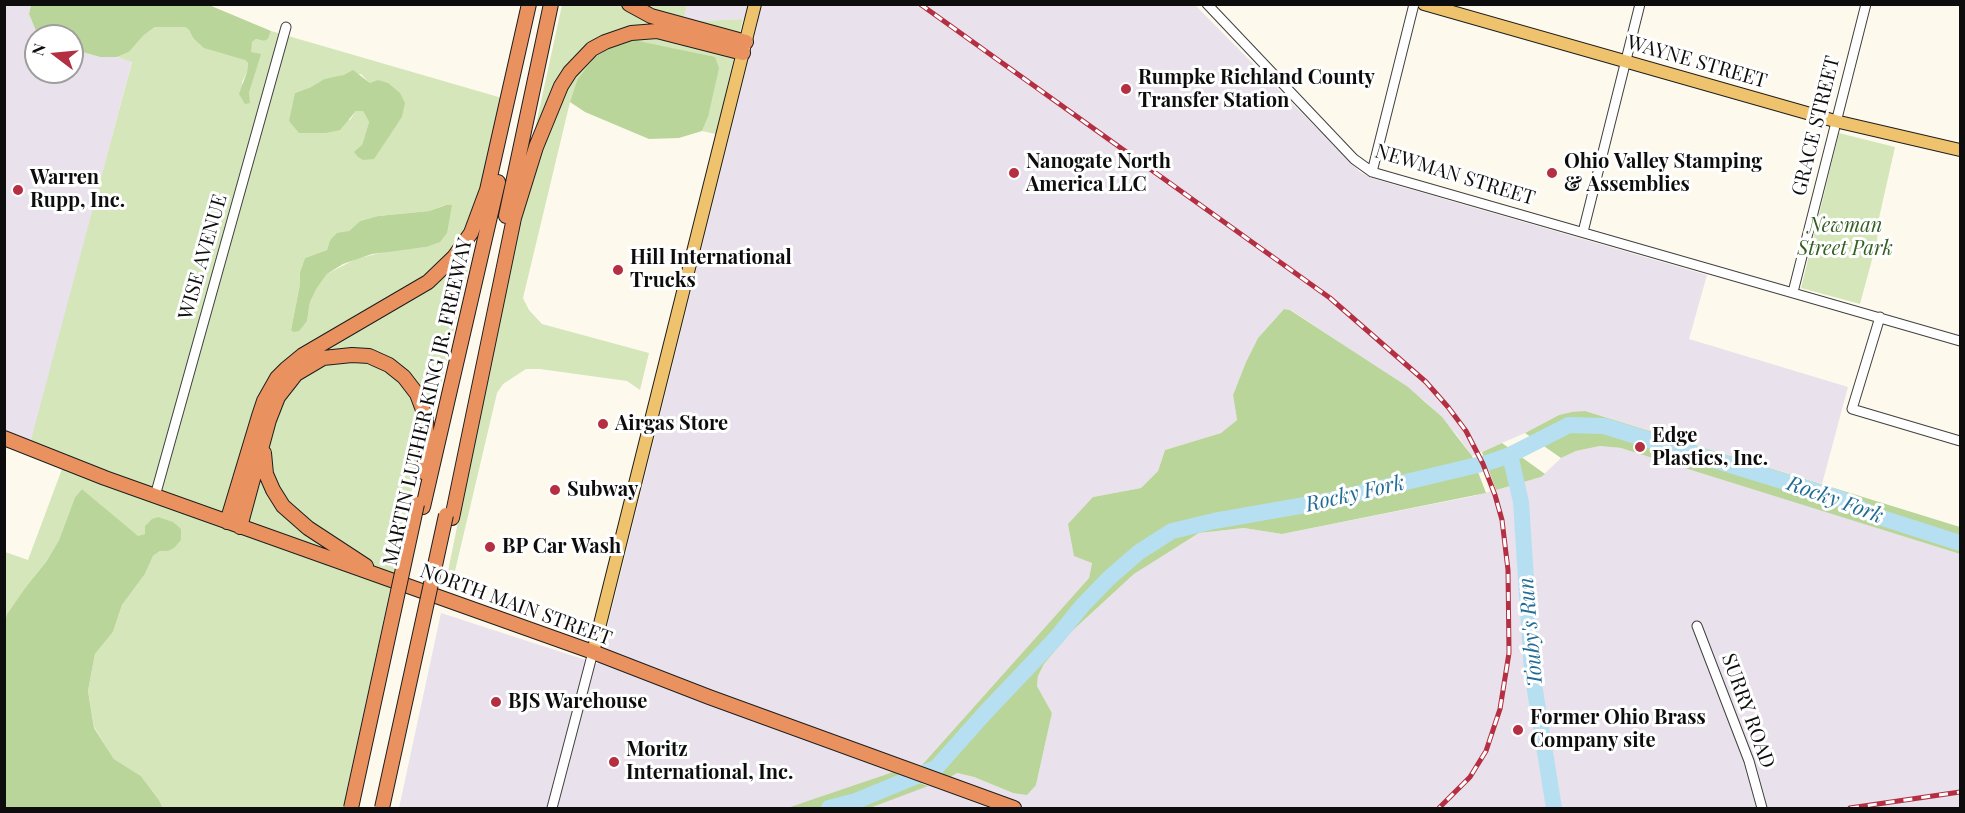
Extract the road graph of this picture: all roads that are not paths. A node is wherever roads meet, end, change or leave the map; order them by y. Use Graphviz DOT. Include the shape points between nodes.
graph roads {
  1 [pos="529,4"];
  2 [pos="536,4"];
  3 [pos="551,4"];
  4 [pos="628,4"];
  5 [pos="755,4"];
  6 [pos="1207,4"];
  7 [pos="1414,4"];
  8 [pos="1424,4"];
  9 [pos="1640,4"];
  10 [pos="1866,4"];
  11 [pos="286,27"];
  12 [pos="744,47"];
  13 [pos="1626,62"];
  14 [pos="1835,121"];
  15 [pos="1960,150"];
  16 [pos="1372,172"];
  17 [pos="1583,232"];
  18 [pos="1793,292"];
  19 [pos="1880,317"];
  20 [pos="1960,341"];
  21 [pos="4,438"];
  22 [pos="264,438"];
  23 [pos="1960,441"];
  24 [pos="155,496"];
  25 [pos="420,506"];
  26 [pos="449,516"];
  27 [pos="234,525"];
  28 [pos="383,578"];
  29 [pos="428,594"];
  30 [pos="1697,626"];
  31 [pos="593,652"];
  32 [pos="351,808"];
  33 [pos="358,808"];
  34 [pos="382,808"];
  35 [pos="389,808"];
  36 [pos="552,808"];
  37 [pos="1014,808"];
  38 [pos="1762,808"];
  1 -- 27 [label="highway" via="487,190 471,233 454,257 428,282 303,356 277,378 259,416"];
  2 -- 25 [label="highway, MARTIN LUTHER KING JR. FREEWAY" via="492,210"];
  3 -- 26 [label="highway, MARTIN LUTHER KING JR. FREEWAY" via="508,204"];
  4 -- 12 [label="highway" via="651,16"];
  5 -- 12 [label="main road"];
  6 -- 16 [label="street, NEWMAN STREET" via="1354,159"];
  7 -- 16 [label="street"];
  8 -- 13 [label="main road, WAYNE STREET"];
  9 -- 13 [label="street"];
  10 -- 14 [label="street, GRACE STREET"];
  11 -- 24 [label="street, WISE AVENUE"];
  12 -- 26 [label="highway" via="657,31 631,33 592,50 561,86 536,147 514,218"];
  12 -- 31 [label="main road"];
  13 -- 14 [label="main road, WAYNE STREET"];
  13 -- 17 [label="street"];
  14 -- 15 [label="main road, WAYNE STREET"];
  14 -- 18 [label="street, GRACE STREET"];
  16 -- 17 [label="street, NEWMAN STREET"];
  17 -- 18 [label="street, NEWMAN STREET"];
  18 -- 19 [label="street, NEWMAN STREET"];
  19 -- 20 [label="street, NEWMAN STREET"];
  19 -- 23 [label="street" via="1852,409"];
  21 -- 24 [label="highway, NORTH MAIN STREET"];
  22 -- 25 [label="highway" via="283,388 305,367 323,358 343,355 380,360 411,386 426,418 427,450"];
  22 -- 27 [label="highway"];
  22 -- 28 [label="highway" via="266,474 283,506 308,528"];
  24 -- 27 [label="highway, NORTH MAIN STREET"];
  25 -- 32 [label="highway, bridge"];
  25 -- 33 [label="highway, MARTIN LUTHER KING JR. FREEWAY"];
  26 -- 29 [label="highway, MARTIN LUTHER KING JR. FREEWAY, bridge"];
  26 -- 35 [label="highway"];
  27 -- 28 [label="highway, NORTH MAIN STREET"];
  28 -- 29 [label="highway, NORTH MAIN STREET"];
  29 -- 31 [label="highway, NORTH MAIN STREET"];
  29 -- 34 [label="highway, MARTIN LUTHER KING JR. FREEWAY, bridge"];
  30 -- 38 [label="street, SURRY ROAD" via="1749,761"];
  31 -- 36 [label="street"];
  31 -- 37 [label="highway, NORTH MAIN STREET"];
}
